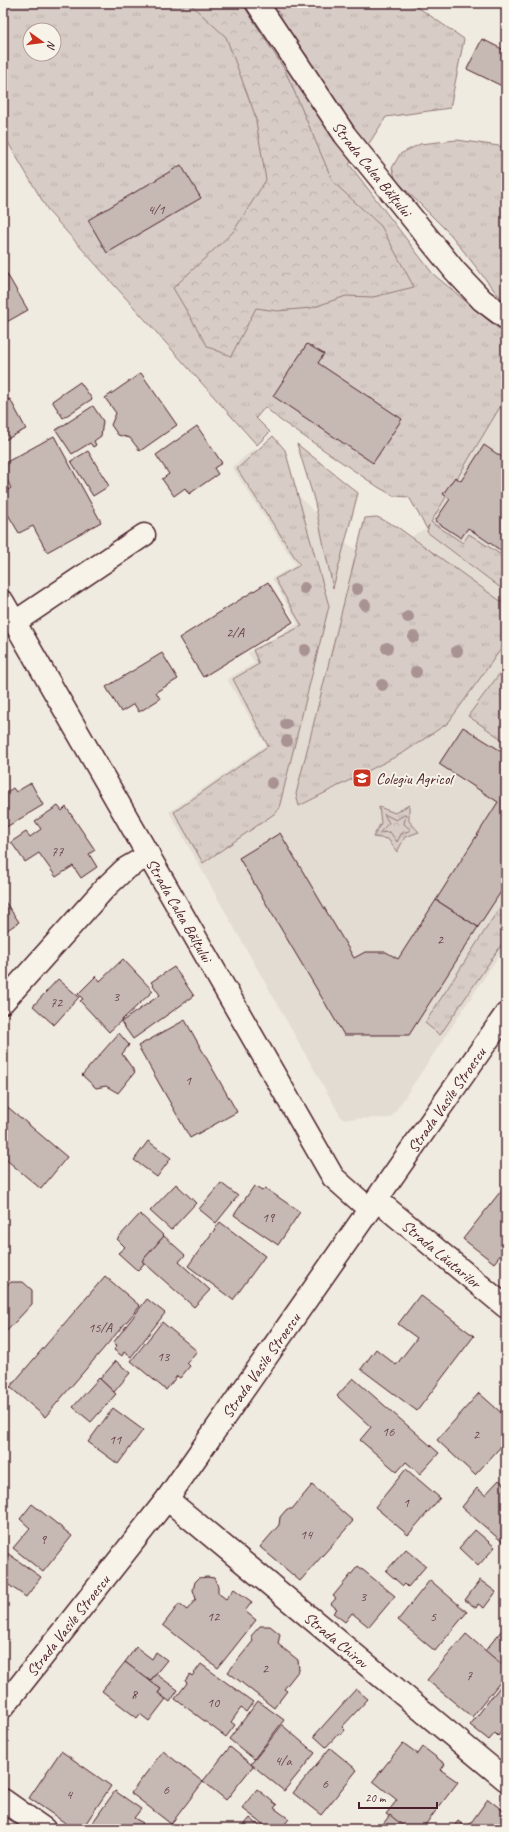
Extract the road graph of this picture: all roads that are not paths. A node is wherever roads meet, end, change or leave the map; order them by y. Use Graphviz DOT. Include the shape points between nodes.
graph roads {
  1 [pos="257,3"];
  2 [pos="506,318"];
  3 [pos="144,535"];
  4 [pos="3,602"];
  5 [pos="15,622"];
  6 [pos="149,854"];
  7 [pos="3,1002"];
  8 [pos="506,1014"];
  9 [pos="373,1205"];
  10 [pos="506,1307"];
  11 [pos="168,1499"];
  12 [pos="3,1707"];
  13 [pos="506,1780"];
  14 [pos="3,1800"];
  15 [pos="44,1829"];
  1 -- 2 [label="main road, Strada Calea Bălțului" via="345,135 455,271 482,300"];
  3 -- 5 [label="main road"];
  4 -- 5 [label="main road, Strada Calea Bălțului"];
  5 -- 6 [label="main road, Strada Calea Bălțului"];
  6 -- 7 [label="main road" via="125,869 105,888"];
  6 -- 9 [label="main road, Strada Calea Bălțului" via="333,1177"];
  8 -- 9 [label="main road, Strada Vasile Stroescu"];
  9 -- 10 [label="main road, Strada Lăutarilor"];
  9 -- 11 [label="main road, Strada Vasile Stroescu"];
  11 -- 12 [label="main road, Strada Vasile Stroescu"];
  11 -- 13 [label="main road, Strada Chirov"];
  14 -- 15 [label="main road"];
}
